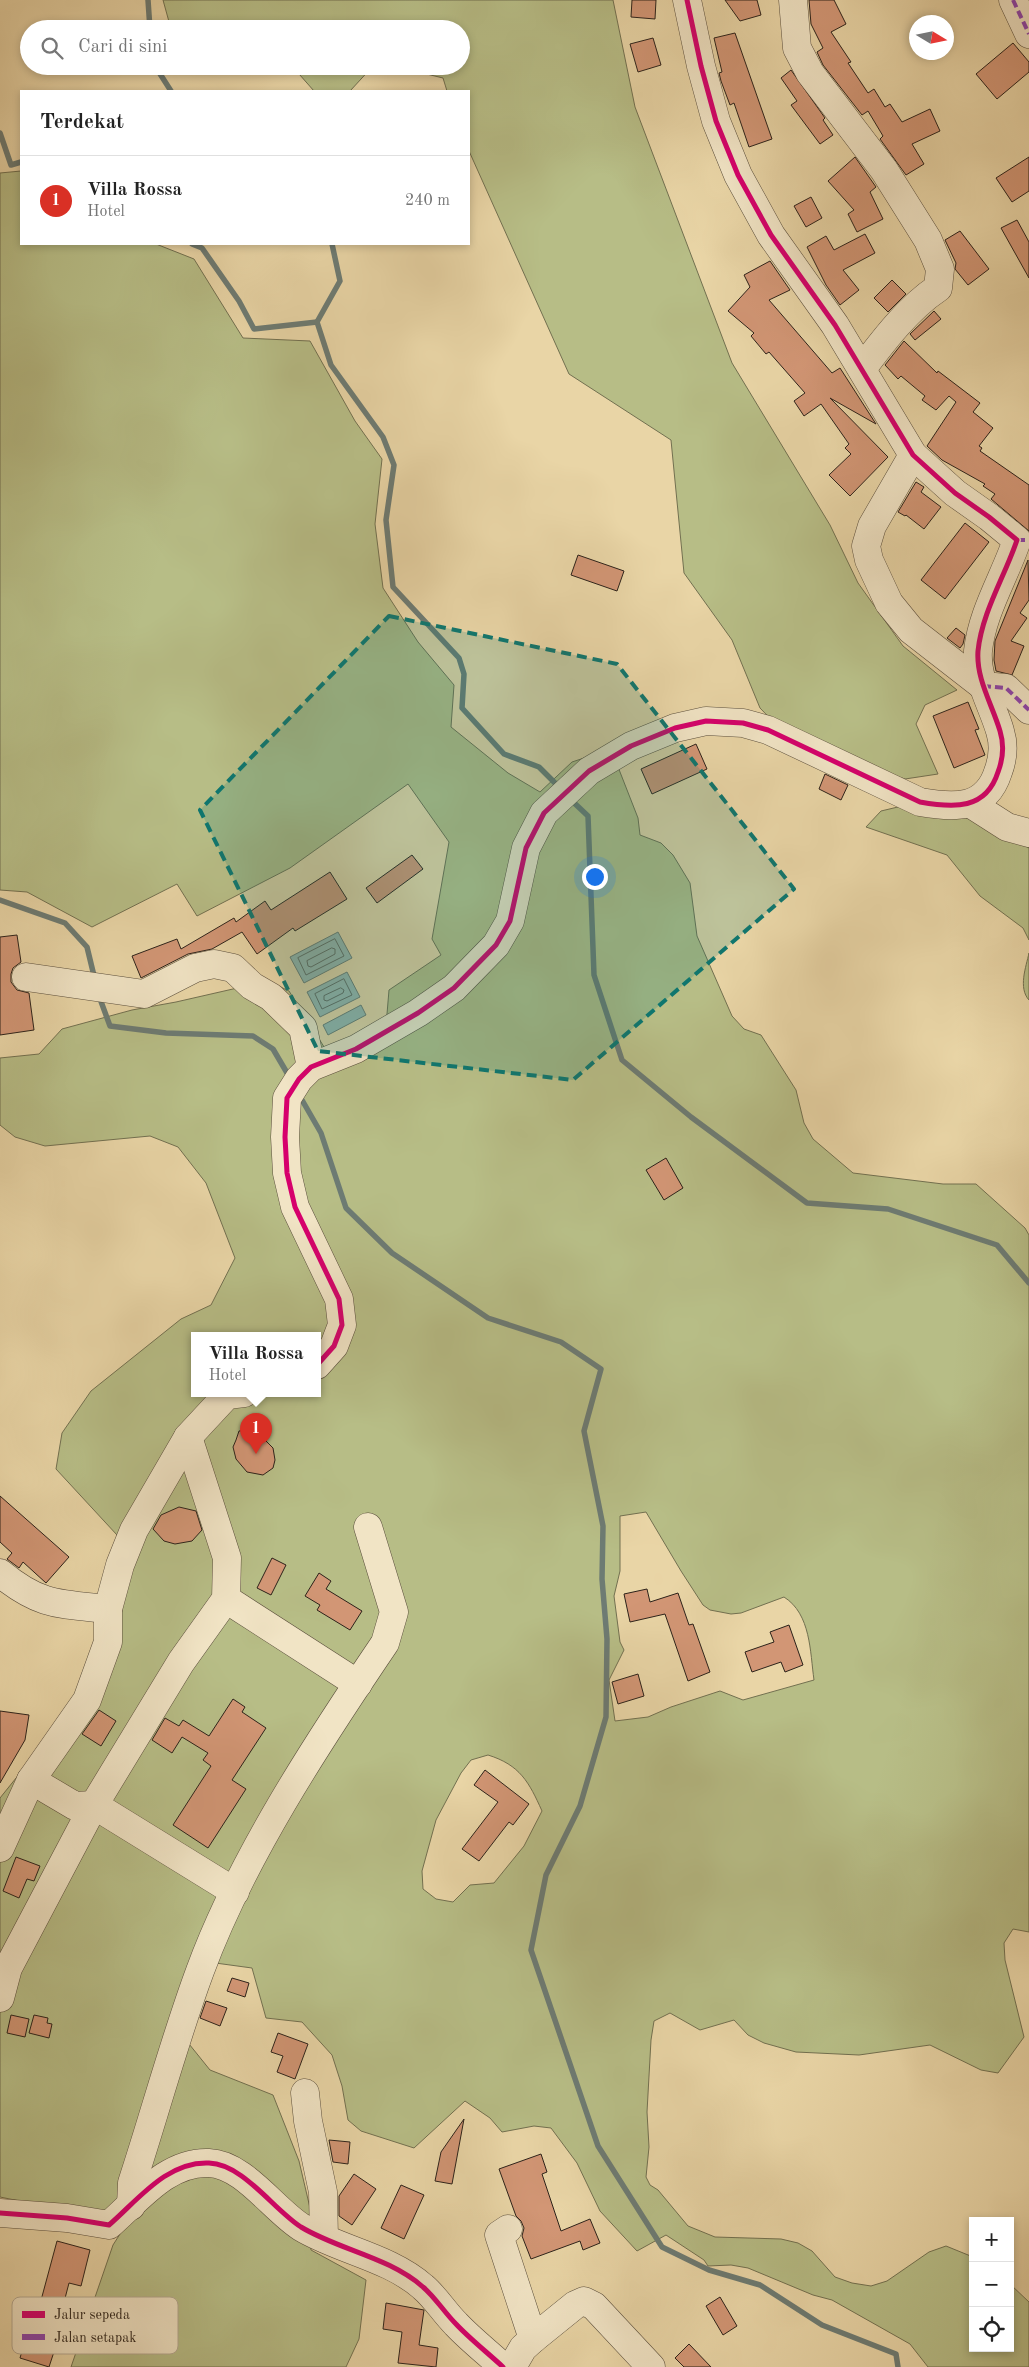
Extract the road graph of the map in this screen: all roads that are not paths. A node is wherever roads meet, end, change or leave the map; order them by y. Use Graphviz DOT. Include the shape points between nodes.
graph roads {
  1 [pos="687,0"];
  2 [pos="794,0"];
  3 [pos="1013,0"];
  4 [pos="1029,34"];
  5 [pos="862,369"];
  6 [pos="912,455"];
  7 [pos="1023,540"];
  8 [pos="983,686"];
  9 [pos="1029,710"];
  10 [pos="971,804"];
  11 [pos="1029,833"];
  12 [pos="26,977"];
  13 [pos="299,1081"];
  14 [pos="321,1361"];
  15 [pos="225,1397"];
  16 [pos="188,1437"];
  17 [pos="368,1527"];
  18 [pos="0,1573"];
  19 [pos="226,1599"];
  20 [pos="108,1609"];
  21 [pos="358,1684"];
  22 [pos="31,1780"];
  23 [pos="94,1805"];
  24 [pos="5,1820"];
  25 [pos="0,1848"];
  26 [pos="235,1892"];
  27 [pos="0,1998"];
  28 [pos="305,2093"];
  29 [pos="131,2206"];
  30 [pos="0,2213"];
  31 [pos="508,2229"];
  32 [pos="324,2238"];
  33 [pos="533,2339"];
  34 [pos="503,2367"];
  35 [pos="512,2367"];
  36 [pos="651,2367"];
  1 -- 5 [label="street" via="716,121 738,175 771,235"];
  2 -- 5 [label="street" via="797,48 810,73 884,170 928,240 940,269 938,288 882,342"];
  3 -- 4 [label="street"];
  5 -- 6 [label="street"];
  6 -- 7 [label="street" via="955,493"];
  6 -- 8 [label="street" via="872,526 866,546 869,560 889,604 911,630"];
  7 -- 8 [label="street" via="987,615 978,651"];
  8 -- 9 [label="street" via="1006,688"];
  8 -- 10 [label="street" via="1001,732 1002,752 995,783 983,797"];
  10 -- 11 [label="street" via="1006,827"];
  10 -- 13 [label="street" via="943,806 920,802 768,730 743,723 706,721 675,728 631,746 589,772 544,813 526,848 510,922 496,945 454,988 418,1013"];
  12 -- 13 [label="street" via="144,994 195,968 214,964 233,968 252,986 271,997 303,1028"];
  13 -- 14 [label="street" via="285,1137 287,1173 295,1207 339,1299 342,1325 334,1346"];
  15 -- 16 [label="street"];
  16 -- 19 [label="street" via="227,1558"];
  16 -- 20 [label="street" via="134,1530"];
  17 -- 21 [label="street" via="394,1612 385,1643"];
  18 -- 20 [label="street" via="33,1597 48,1603"];
  19 -- 21 [label="street"];
  19 -- 23 [label="street" via="181,1662"];
  20 -- 22 [label="street" via="108,1642 86,1700"];
  21 -- 26 [label="street" via="277,1814"];
  22 -- 23 [label="street" via="75,1806"];
  22 -- 24 [label="street"];
  23 -- 26 [label="street"];
  23 -- 27 [label="street" via="8,1968"];
  24 -- 25 [label="street"];
  26 -- 29 [label="street" via="200,1970 132,2183"];
  28 -- 32 [label="street" via="323,2192"];
  29 -- 30 [label="street" via="109,2225"];
  29 -- 32 [label="street" via="153,2184 172,2172 210,2163 230,2168 243,2176 275,2207"];
  31 -- 33 [label="street" via="499,2235"];
  32 -- 34 [label="street" via="383,2264 424,2287 456,2324"];
  33 -- 35 [label="street" via="523,2348"];
  33 -- 36 [label="street" via="584,2301 594,2306"];
}
